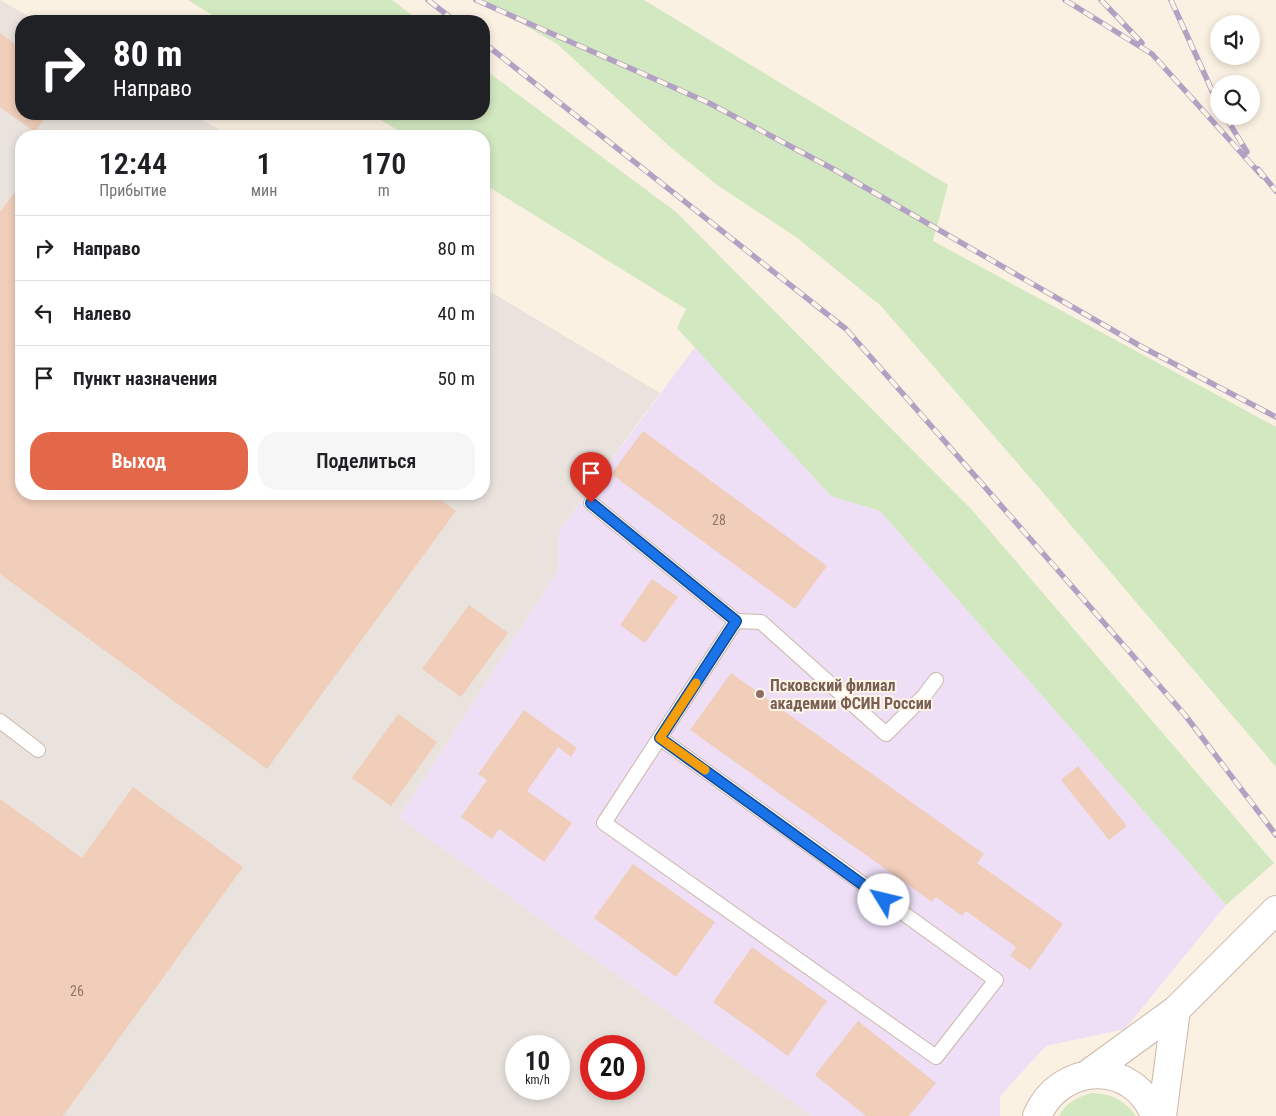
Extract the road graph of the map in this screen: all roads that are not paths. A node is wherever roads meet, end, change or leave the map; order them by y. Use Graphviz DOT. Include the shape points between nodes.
graph roads {
  1 [pos="591,503"];
  2 [pos="736,621"];
  3 [pos="936,680"];
  4 [pos="0,721"];
  5 [pos="660,738"];
  6 [pos="38,750"];
  7 [pos="1276,910"];
  8 [pos="1176,1010"];
  9 [pos="1088,1074"];
  10 [pos="1037,1116"];
  11 [pos="1155,1116"];
  12 [pos="1162,1116"];
  1 -- 2 [label="lane"];
  2 -- 3 [label="lane" via="761,622 886,734"];
  2 -- 5 [label="lane"];
  4 -- 6 [label="lane"];
  5 -- 5 [label="lane" via="604,824 936,1057 996,980"];
  7 -- 8 [label="street"];
  8 -- 9 [label="street"];
  8 -- 12 [label="street"];
  9 -- 10 [label="street" via="1067,1081 1049,1095"];
  9 -- 11 [label="street" via="1111,1075 1132,1084 1151,1103"];
}
